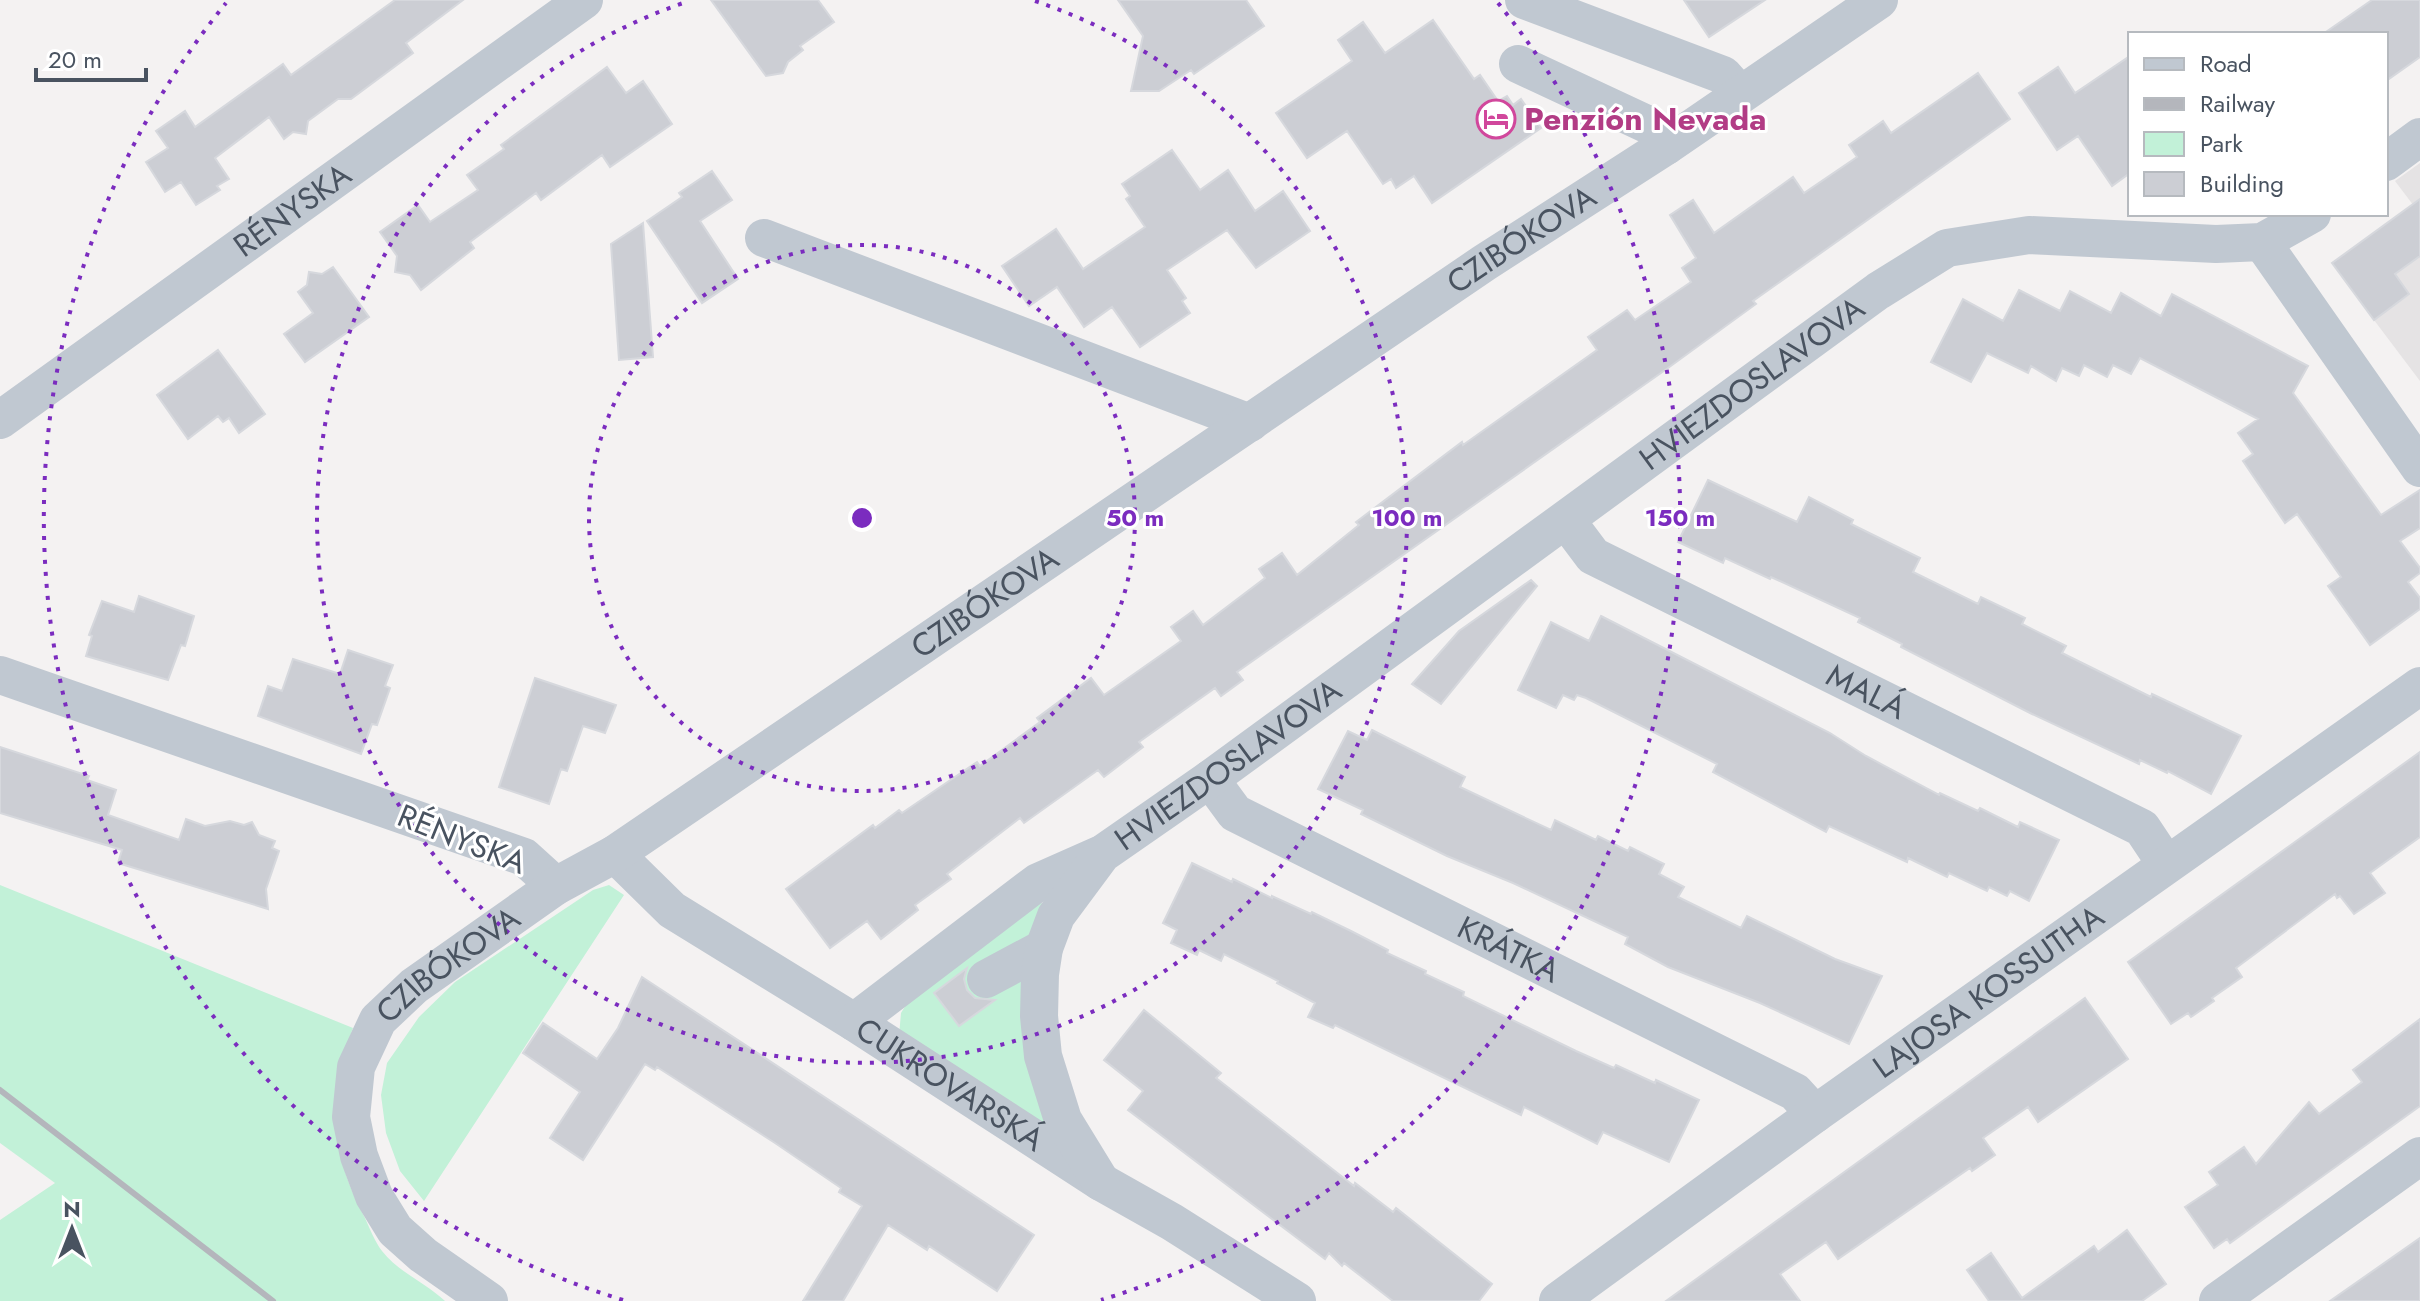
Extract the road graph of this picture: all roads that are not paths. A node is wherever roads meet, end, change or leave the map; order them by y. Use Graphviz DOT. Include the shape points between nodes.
graph roads {
  1 [pos="584,0"];
  2 [pos="1524,0"];
  3 [pos="1879,0"];
  4 [pos="1518,64"];
  5 [pos="1740,94"];
  6 [pos="2420,137"];
  7 [pos="1666,146"];
  8 [pos="2388,161"];
  9 [pos="2308,216"];
  10 [pos="764,238"];
  11 [pos="2262,242"];
  12 [pos="0,420"];
  13 [pos="1250,423"];
  14 [pos="2420,468"];
  15 [pos="1566,520"];
  16 [pos="0,675"];
  17 [pos="2420,686"];
  18 [pos="1210,779"];
  19 [pos="615,854"];
  20 [pos="1102,854"];
  21 [pos="2166,864"];
  22 [pos="556,886"];
  23 [pos="1044,948"];
  24 [pos="986,979"];
  25 [pos="854,1022"];
  26 [pos="1815,1114"];
  27 [pos="2420,1156"];
  28 [pos="1101,1182"];
  29 [pos="489,1301"];
  30 [pos="1297,1301"];
  31 [pos="1558,1301"];
  32 [pos="2218,1301"];
  1 -- 12 [label="street, RÉNYSKA"];
  2 -- 5 [label="street" via="1723,75"];
  3 -- 5 [label="street, CZIBÓKOVA"];
  4 -- 7 [label="street" via="1653,127"];
  5 -- 7 [label="street, CZIBÓKOVA"];
  6 -- 8 [label="street"];
  7 -- 13 [label="street, CZIBÓKOVA"];
  9 -- 11 [label="street, HVIEZDOSLAVOVA"];
  10 -- 13 [label="street"];
  11 -- 14 [label="street"];
  11 -- 15 [label="street, HVIEZDOSLAVOVA" via="2029,235 1947,248 1878,291"];
  13 -- 19 [label="street, CZIBÓKOVA"];
  15 -- 18 [label="street, HVIEZDOSLAVOVA"];
  15 -- 21 [label="street, MALÁ" via="1593,556 2142,828"];
  16 -- 22 [label="street, RÉNYSKA" via="524,857"];
  17 -- 21 [label="street, LAJOSA KOSSUTHA"];
  18 -- 20 [label="street, HVIEZDOSLAVOVA"];
  18 -- 26 [label="street, KRÁTKA" via="1235,813 1795,1092"];
  19 -- 22 [label="street, CZIBÓKOVA"];
  19 -- 25 [label="street, CUKROVARSKÁ" via="672,910"];
  20 -- 23 [label="street, HVIEZDOSLAVOVA" via="1056,916"];
  20 -- 25 [label="street, HVIEZDOSLAVOVA" via="1038,882"];
  21 -- 26 [label="street, LAJOSA KOSSUTHA"];
  22 -- 29 [label="street, CZIBÓKOVA" via="414,986 378,1020 356,1067 351,1117 374,1196 395,1230"];
  23 -- 24 [label="street"];
  23 -- 28 [label="street, HVIEZDOSLAVOVA" via="1039,1016 1043,1056 1063,1120"];
  25 -- 28 [label="street, CUKROVARSKÁ"];
  26 -- 31 [label="street, LAJOSA KOSSUTHA"];
  27 -- 32 [label="street"];
  28 -- 30 [label="street, CUKROVARSKÁ"];
}
